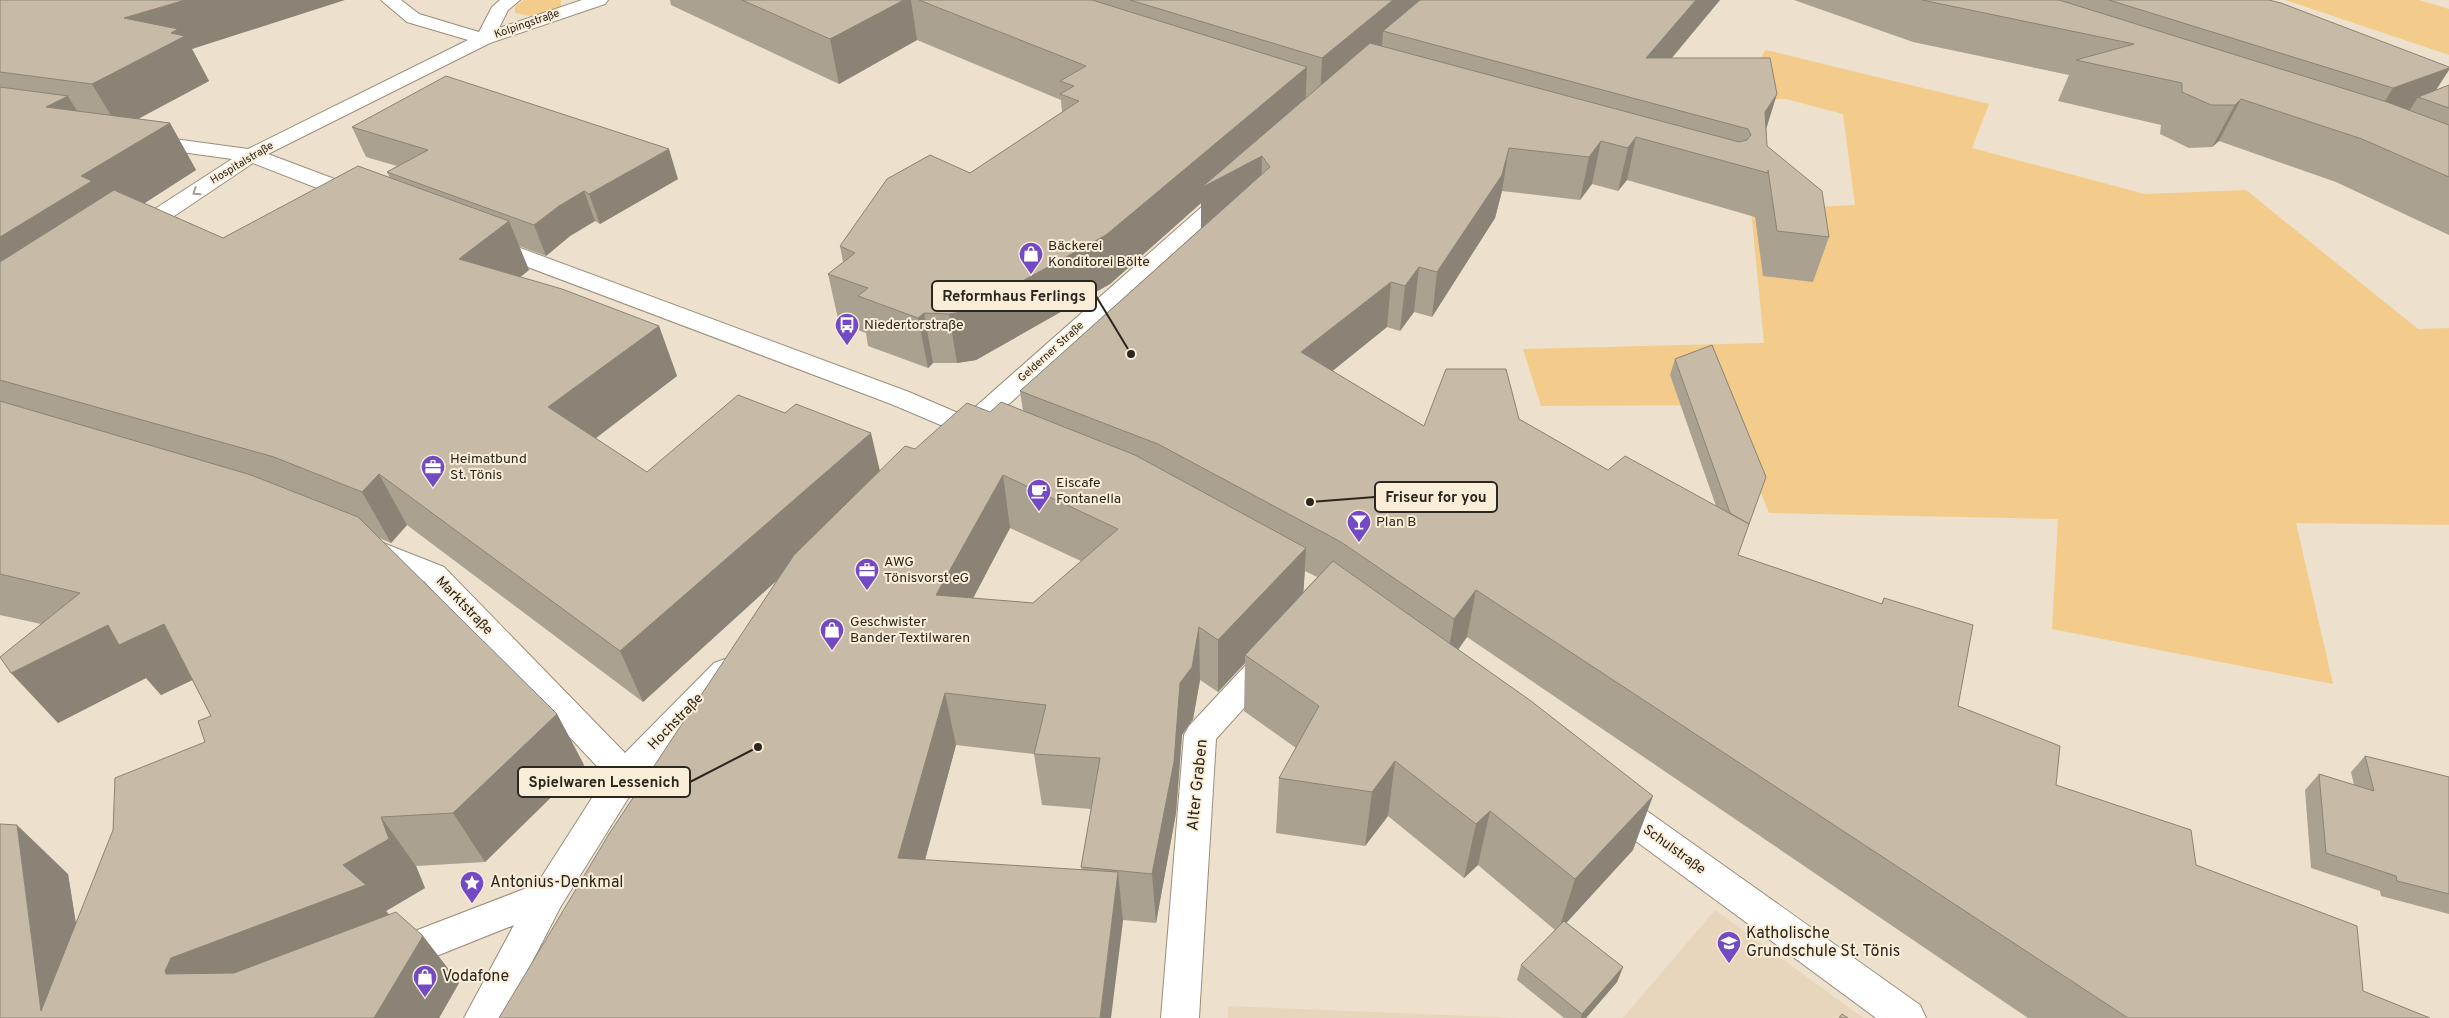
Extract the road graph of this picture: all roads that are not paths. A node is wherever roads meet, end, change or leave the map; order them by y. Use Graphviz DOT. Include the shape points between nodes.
graph roads {
  1 [pos="390,0"];
  2 [pos="511,0"];
  3 [pos="599,0"];
  4 [pos="484,39"];
  5 [pos="126,138"];
  6 [pos="251,155"];
  7 [pos="1242,181"];
  8 [pos="381,204"];
  9 [pos="464,235"];
  10 [pos="122,241"];
  11 [pos="967,426"];
  12 [pos="1013,445"];
  13 [pos="940,454"];
  14 [pos="347,539"];
  15 [pos="1286,641"];
  16 [pos="747,649"];
  17 [pos="625,774"];
  18 [pos="1584,785"];
  19 [pos="548,895"];
  20 [pos="362,969"];
  21 [pos="483,1018"];
  22 [pos="1180,1018"];
  23 [pos="1907,1018"];
  1 -- 4 [label="street" via="413,18"];
  2 -- 4 [label="street" via="500,7"];
  3 -- 4 [label="street, Kolpingstraße"];
  4 -- 6 [label="street, Hospitalstraße"];
  5 -- 6 [label="street"];
  6 -- 8 [label="street"];
  6 -- 10 [label="street, Hospitalstraße, one-way"];
  7 -- 11 [label="street, Gelderner Straße"];
  9 -- 11 [label="street"];
  11 -- 12 [label="street"];
  11 -- 13 [label="street"];
  14 -- 17 [label="street, Marktstraße" via="434,574"];
  15 -- 22 [label="street, Alter Graben" via="1200,735"];
  16 -- 17 [label="street, Hochstraße"];
  17 -- 19 [label="street, Hochstraße"];
  18 -- 23 [label="street, Schulstraße"];
  19 -- 20 [label="street"];
  19 -- 21 [label="street, Hochstraße"];
}
